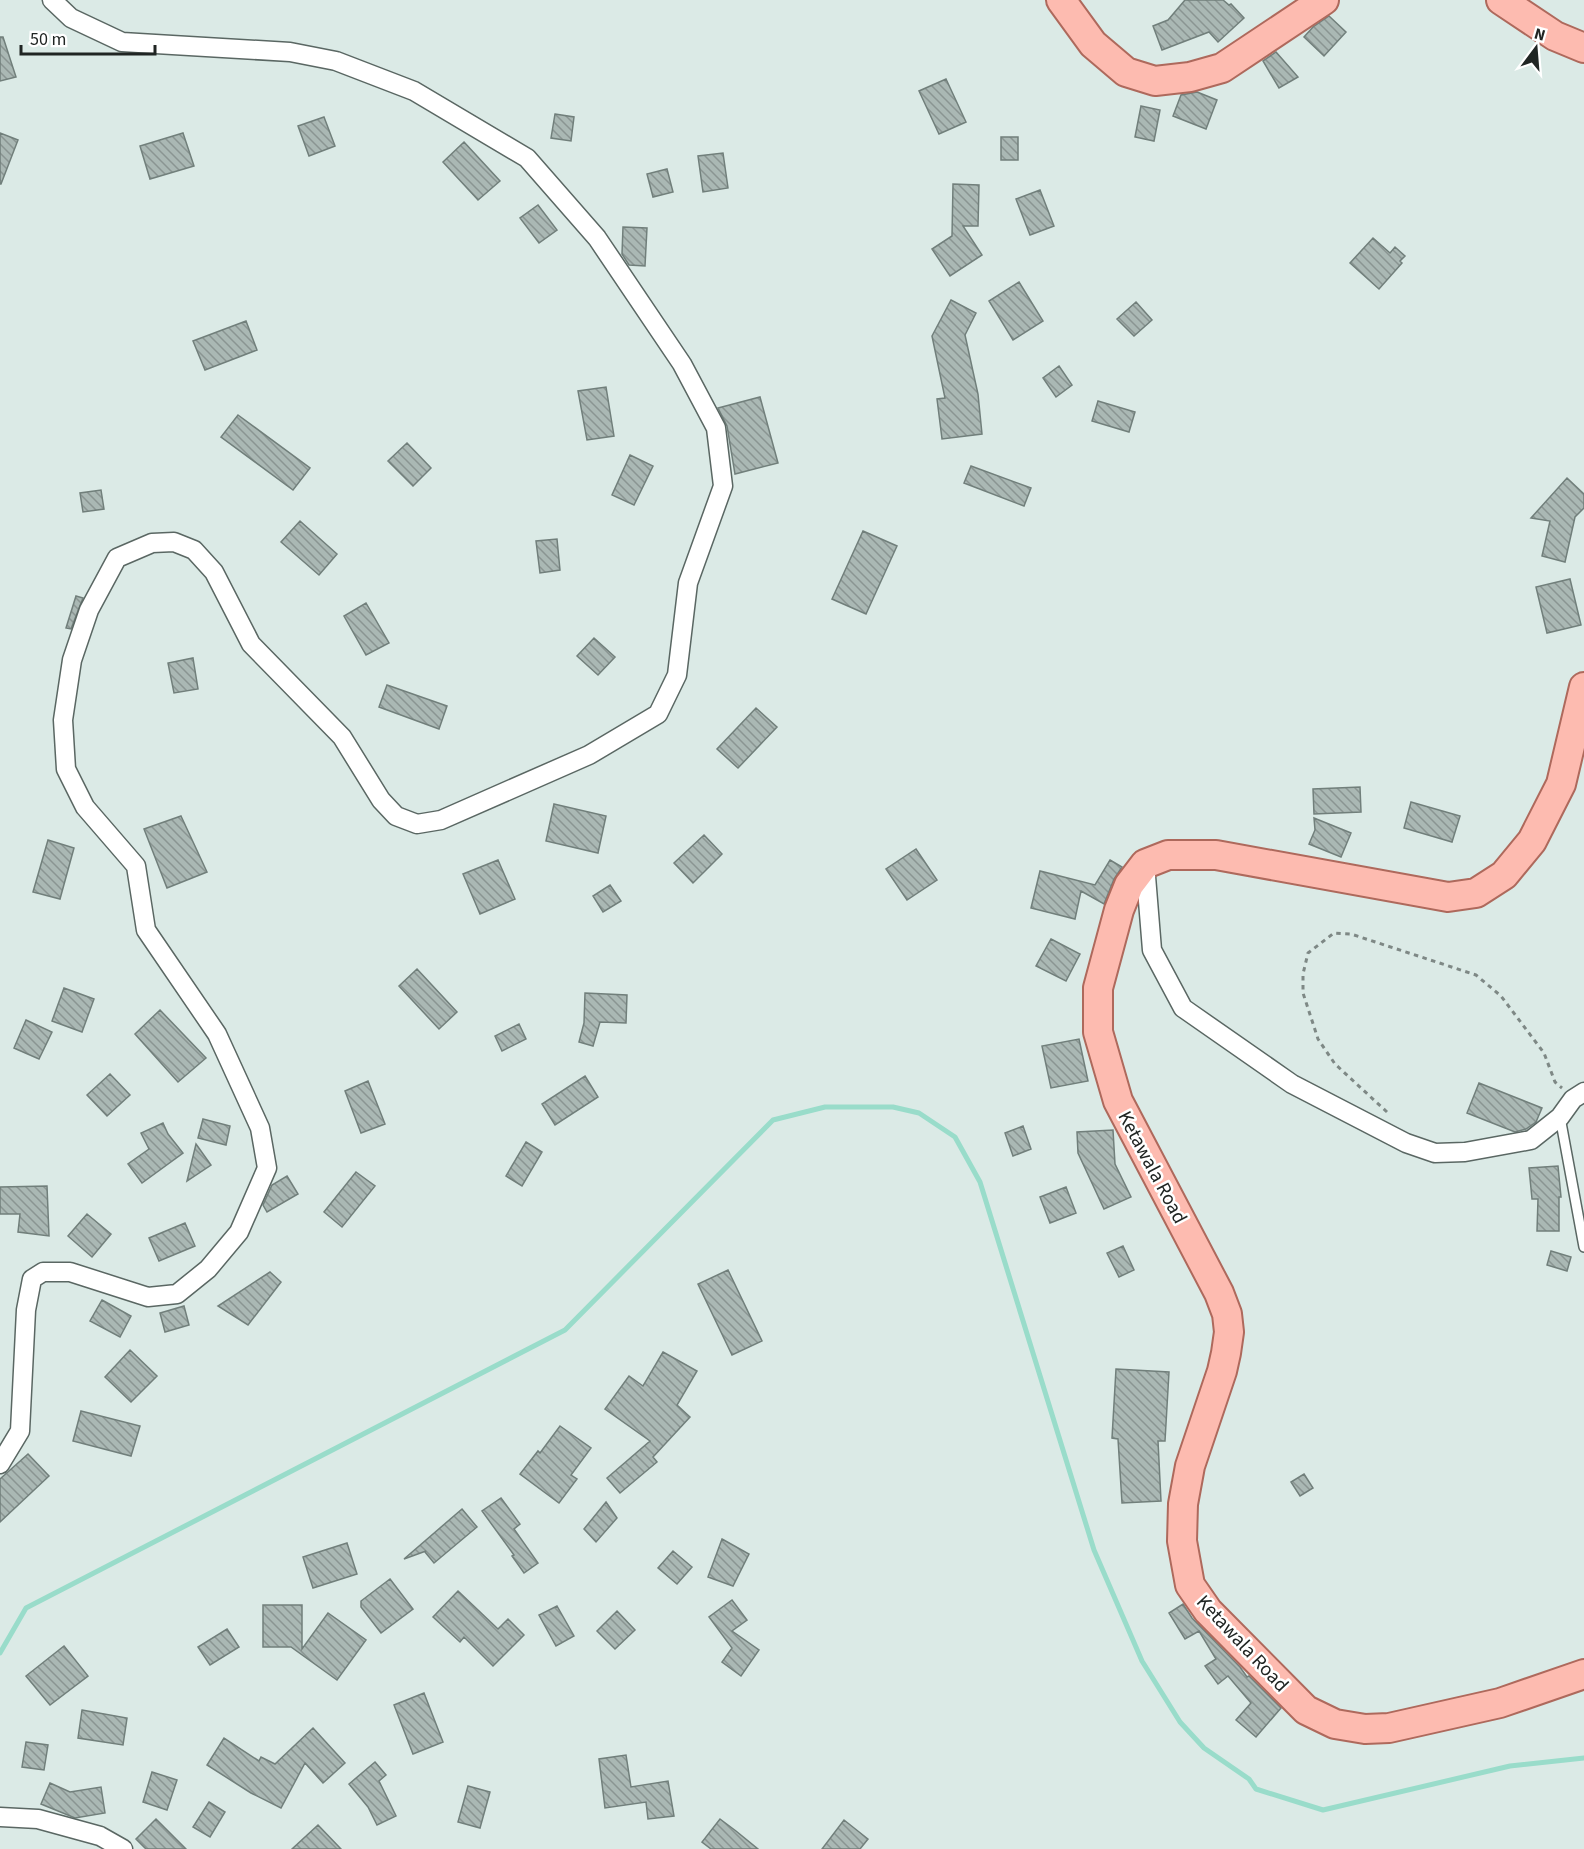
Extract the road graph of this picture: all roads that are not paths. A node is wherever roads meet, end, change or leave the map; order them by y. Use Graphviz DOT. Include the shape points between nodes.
graph roads {
  1 [pos="52,0"];
  2 [pos="1061,0"];
  3 [pos="1324,0"];
  4 [pos="1501,0"];
  5 [pos="1584,48"];
  6 [pos="1584,687"];
  7 [pos="1145,864"];
  8 [pos="1579,1095"];
  9 [pos="1560,1117"];
  10 [pos="1584,1246"];
  11 [pos="0,1464"];
  12 [pos="1584,1674"];
  13 [pos="0,1817"];
  14 [pos="123,1849"];
  1 -- 11 [label="street" via="71,18 122,42 290,52 336,61 414,91 527,158 597,238 682,364 716,428 723,486 688,584 677,675 658,714 589,755 441,820 417,824 396,816 381,800 342,737 251,644 214,572 194,550 174,542 152,543 117,558 89,610 72,660 63,720 66,769 85,807 136,866 146,930 218,1034 260,1128 267,1168 240,1232 208,1269 177,1294 148,1297 70,1272 43,1272 32,1279 26,1310 20,1431"];
  2 -- 3 [label="main road" via="1093,44 1109,58 1126,72 1155,81 1222,68"];
  4 -- 5 [label="main road" via="1555,36"];
  6 -- 7 [label="main road" via="1561,784 1532,841 1504,875 1476,893 1448,897 1216,855 1168,855"];
  7 -- 9 [label="street" via="1152,950 1183,1008 1292,1084 1435,1154 1531,1140"];
  7 -- 12 [label="main road, Ketawala Road" via="1129,885 1119,910 1098,988 1098,1032 1118,1101 1227,1314 1229,1332 1222,1371 1190,1466 1183,1504 1182,1541 1190,1585 1208,1611 1306,1710 1335,1724 1365,1730 1389,1728 1500,1703"];
  8 -- 9 [label="street"];
  9 -- 10 [label="lane"];
  13 -- 14 [label="street" via="38,1819 100,1836"];
}
